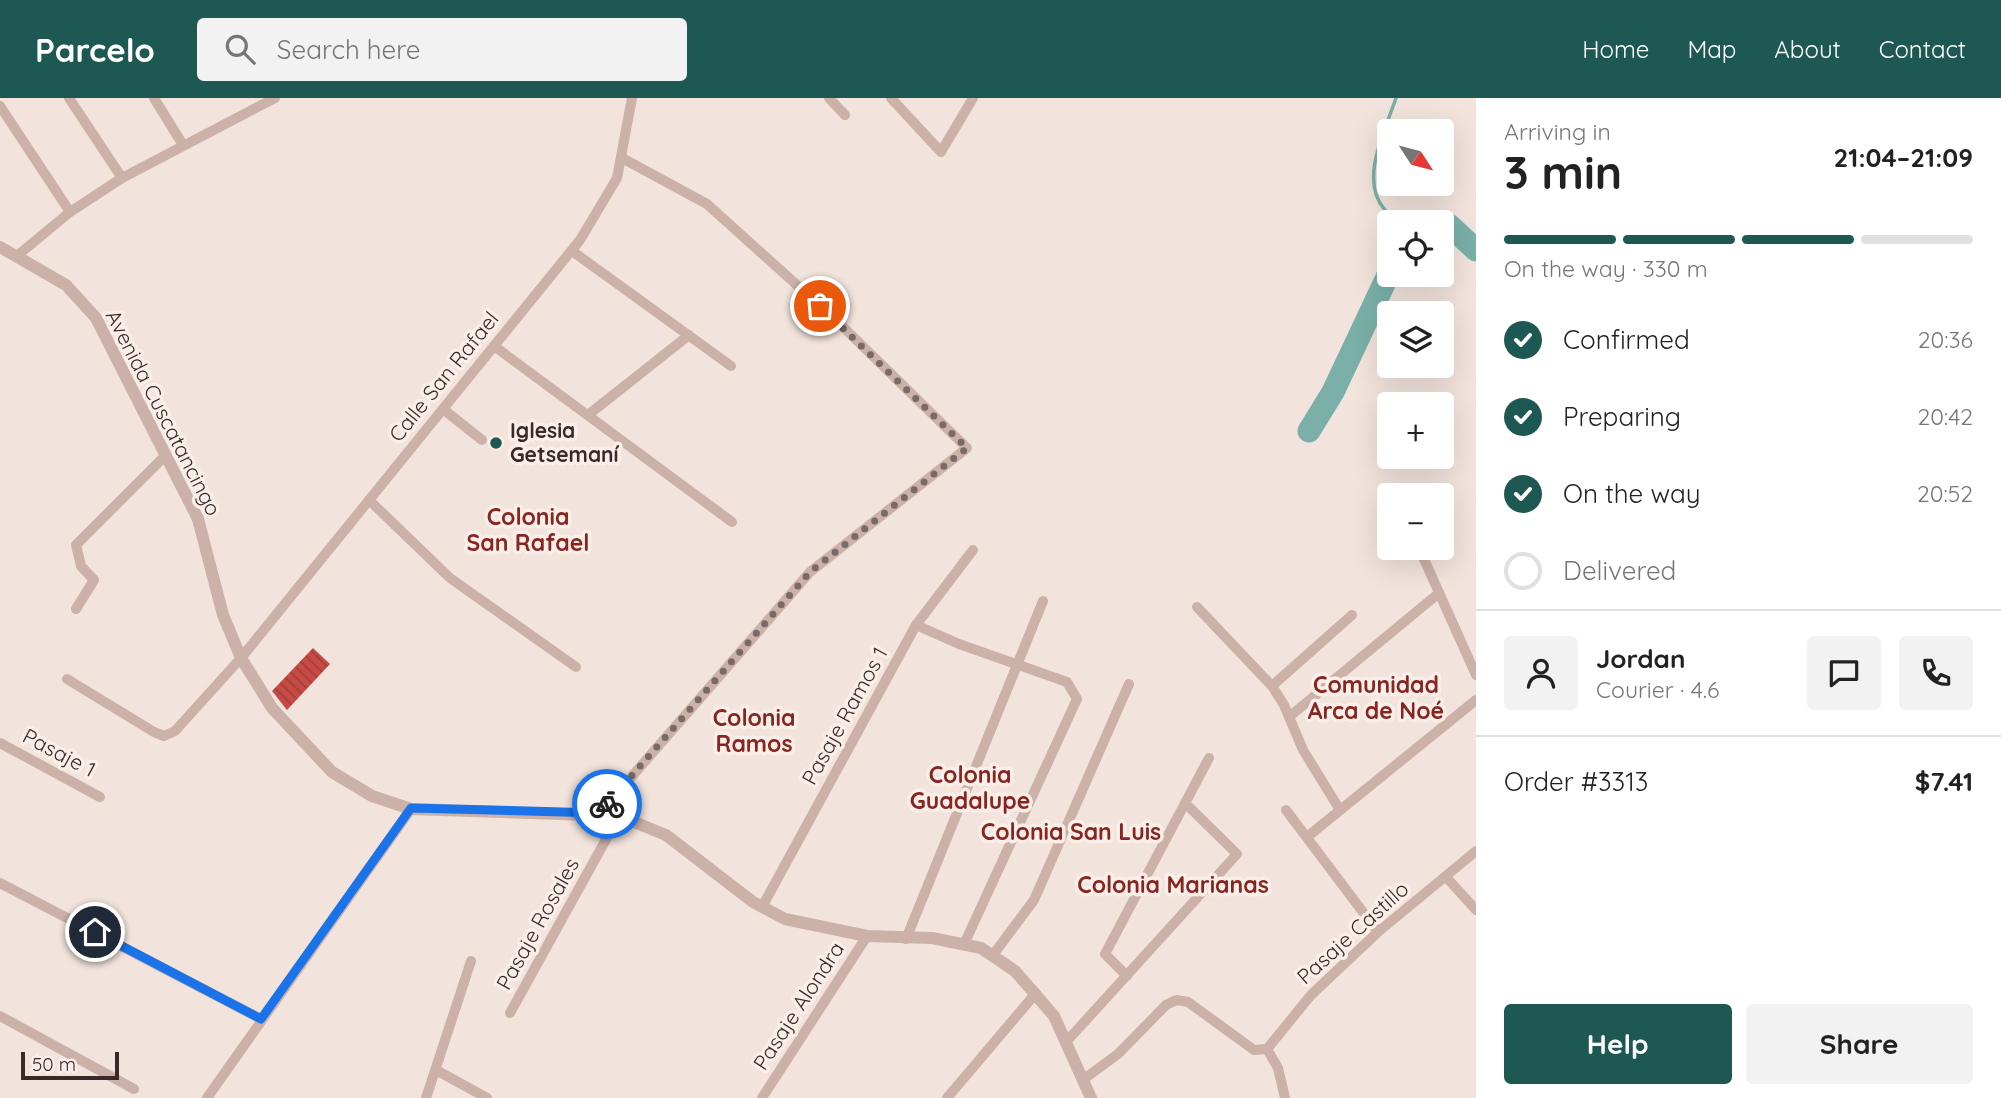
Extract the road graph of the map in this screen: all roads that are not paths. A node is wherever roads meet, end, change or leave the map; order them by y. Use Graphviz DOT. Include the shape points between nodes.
graph roads {
  1 [pos="69,98"];
  2 [pos="154,98"];
  3 [pos="275,98"];
  4 [pos="829,98"];
  5 [pos="891,98"];
  6 [pos="973,98"];
  7 [pos="632,100"];
  8 [pos="251,103"];
  9 [pos="0,106"];
  10 [pos="845,116"];
  11 [pos="183,145"];
  12 [pos="622,158"];
  13 [pos="122,178"];
  14 [pos="70,212"];
  15 [pos="0,247"];
  16 [pos="572,251"];
  17 [pos="18,255"];
  18 [pos="689,335"];
  19 [pos="494,346"];
  20 [pos="731,366"];
  21 [pos="443,409"];
  22 [pos="588,415"];
  23 [pos="482,439"];
  24 [pos="165,456"];
  25 [pos="369,500"];
  26 [pos="732,522"];
  27 [pos="973,551"];
  28 [pos="1424,560"];
  29 [pos="1439,593"];
  30 [pos="1043,601"];
  31 [pos="1197,607"];
  32 [pos="76,609"];
  33 [pos="1352,615"];
  34 [pos="916,625"];
  35 [pos="242,657"];
  36 [pos="1017,664"];
  37 [pos="576,667"];
  38 [pos="1476,676"];
  39 [pos="67,679"];
  40 [pos="1129,684"];
  41 [pos="1272,686"];
  42 [pos="1476,701"];
  43 [pos="1289,717"];
  44 [pos="0,743"];
  45 [pos="1209,758"];
  46 [pos="100,797"];
  47 [pos="1185,803"];
  48 [pos="411,808"];
  49 [pos="1286,810"];
  50 [pos="1340,810"];
  51 [pos="600,813"];
  52 [pos="619,816"];
  53 [pos="1307,837"];
  54 [pos="1476,851"];
  55 [pos="1446,877"];
  56 [pos="0,883"];
  57 [pos="762,907"];
  58 [pos="1476,910"];
  59 [pos="1378,932"];
  60 [pos="867,936"];
  61 [pos="906,939"];
  62 [pos="965,942"];
  63 [pos="993,955"];
  64 [pos="471,961"];
  65 [pos="1127,976"];
  66 [pos="1037,993"];
  67 [pos="510,1013"];
  68 [pos="0,1016"];
  69 [pos="261,1019"];
  70 [pos="1068,1041"];
  71 [pos="1266,1049"];
  72 [pos="436,1070"];
  73 [pos="1084,1079"];
  74 [pos="134,1089"];
  75 [pos="207,1098"];
  76 [pos="426,1098"];
  77 [pos="487,1098"];
  78 [pos="762,1098"];
  79 [pos="947,1098"];
  80 [pos="1091,1098"];
  81 [pos="1285,1098"];
  1 -- 13 [label="street"];
  2 -- 11 [label="street"];
  3 -- 8 [label="street"];
  4 -- 10 [label="street"];
  5 -- 6 [label="street" via="941,152"];
  7 -- 12 [label="street, Calle San Rafael"];
  8 -- 11 [label="street"];
  9 -- 14 [label="street"];
  11 -- 13 [label="street"];
  12 -- 16 [label="street, Calle San Rafael" via="617,178"];
  12 -- 51 [label="street" via="707,204 839,323 967,448 810,572"];
  13 -- 14 [label="street"];
  14 -- 17 [label="street"];
  15 -- 17 [label="street, Avenida Cuscatancingo"];
  16 -- 18 [label="street"];
  16 -- 19 [label="street, Calle San Rafael"];
  17 -- 24 [label="street, Avenida Cuscatancingo" via="66,285 88,306"];
  18 -- 20 [label="street"];
  18 -- 22 [label="street"];
  19 -- 21 [label="street, Calle San Rafael"];
  19 -- 22 [label="street"];
  21 -- 23 [label="street"];
  21 -- 25 [label="street, Calle San Rafael"];
  22 -- 26 [label="street"];
  24 -- 32 [label="street" via="76,545 81,566 94,580"];
  24 -- 35 [label="street, Avenida Cuscatancingo" via="198,519 223,615"];
  25 -- 35 [label="street, Calle San Rafael"];
  25 -- 37 [label="street" via="450,578"];
  27 -- 34 [label="street, Pasaje Ramos 1"];
  28 -- 29 [label="street"];
  29 -- 38 [label="street"];
  29 -- 43 [label="street"];
  30 -- 36 [label="street"];
  31 -- 41 [label="street"];
  33 -- 41 [label="street"];
  34 -- 36 [label="street"];
  34 -- 57 [label="street, Pasaje Ramos 1"];
  35 -- 39 [label="street, Calle San Rafael" via="175,731 164,736"];
  35 -- 48 [label="street, Avenida Cuscatancingo" via="272,708 332,772 372,796"];
  36 -- 61 [label="street"];
  36 -- 62 [label="street" via="1067,682 1077,699"];
  40 -- 63 [label="street" via="1034,900"];
  41 -- 43 [label="street"];
  42 -- 50 [label="street"];
  43 -- 50 [label="street" via="1303,750"];
  44 -- 46 [label="street, Pasaje 1"];
  45 -- 47 [label="street"];
  47 -- 65 [label="street" via="1105,954"];
  47 -- 65 [label="street" via="1237,854"];
  48 -- 51 [label="street, Avenida Cuscatancingo"];
  48 -- 69 [label="street"];
  49 -- 53 [label="street"];
  50 -- 53 [label="street"];
  51 -- 52 [label="street, Avenida Cuscatancingo"];
  52 -- 57 [label="street, Avenida Cuscatancingo" via="666,835"];
  52 -- 67 [label="street, Pasaje Rosales"];
  53 -- 59 [label="street"];
  54 -- 55 [label="street, Pasaje Castillo"];
  55 -- 58 [label="street"];
  55 -- 59 [label="street, Pasaje Castillo"];
  56 -- 69 [label="street"];
  57 -- 60 [label="street, Avenida Cuscatancingo" via="785,919"];
  59 -- 71 [label="street, Pasaje Castillo" via="1311,995"];
  60 -- 61 [label="street, Avenida Cuscatancingo"];
  60 -- 78 [label="street, Pasaje Alondra"];
  61 -- 62 [label="street, Avenida Cuscatancingo"];
  62 -- 63 [label="street, Avenida Cuscatancingo"];
  63 -- 66 [label="street, Avenida Cuscatancingo"];
  64 -- 72 [label="street"];
  65 -- 70 [label="street"];
  66 -- 70 [label="street, Avenida Cuscatancingo"];
  66 -- 79 [label="street"];
  68 -- 74 [label="street"];
  69 -- 75 [label="street"];
  70 -- 73 [label="street, Avenida Cuscatancingo"];
  71 -- 73 [label="street" via="1254,1050 1188,1002 1176,1000"];
  71 -- 81 [label="street" via="1278,1068"];
  72 -- 76 [label="street"];
  72 -- 77 [label="street"];
  73 -- 80 [label="street, Avenida Cuscatancingo"];
}
